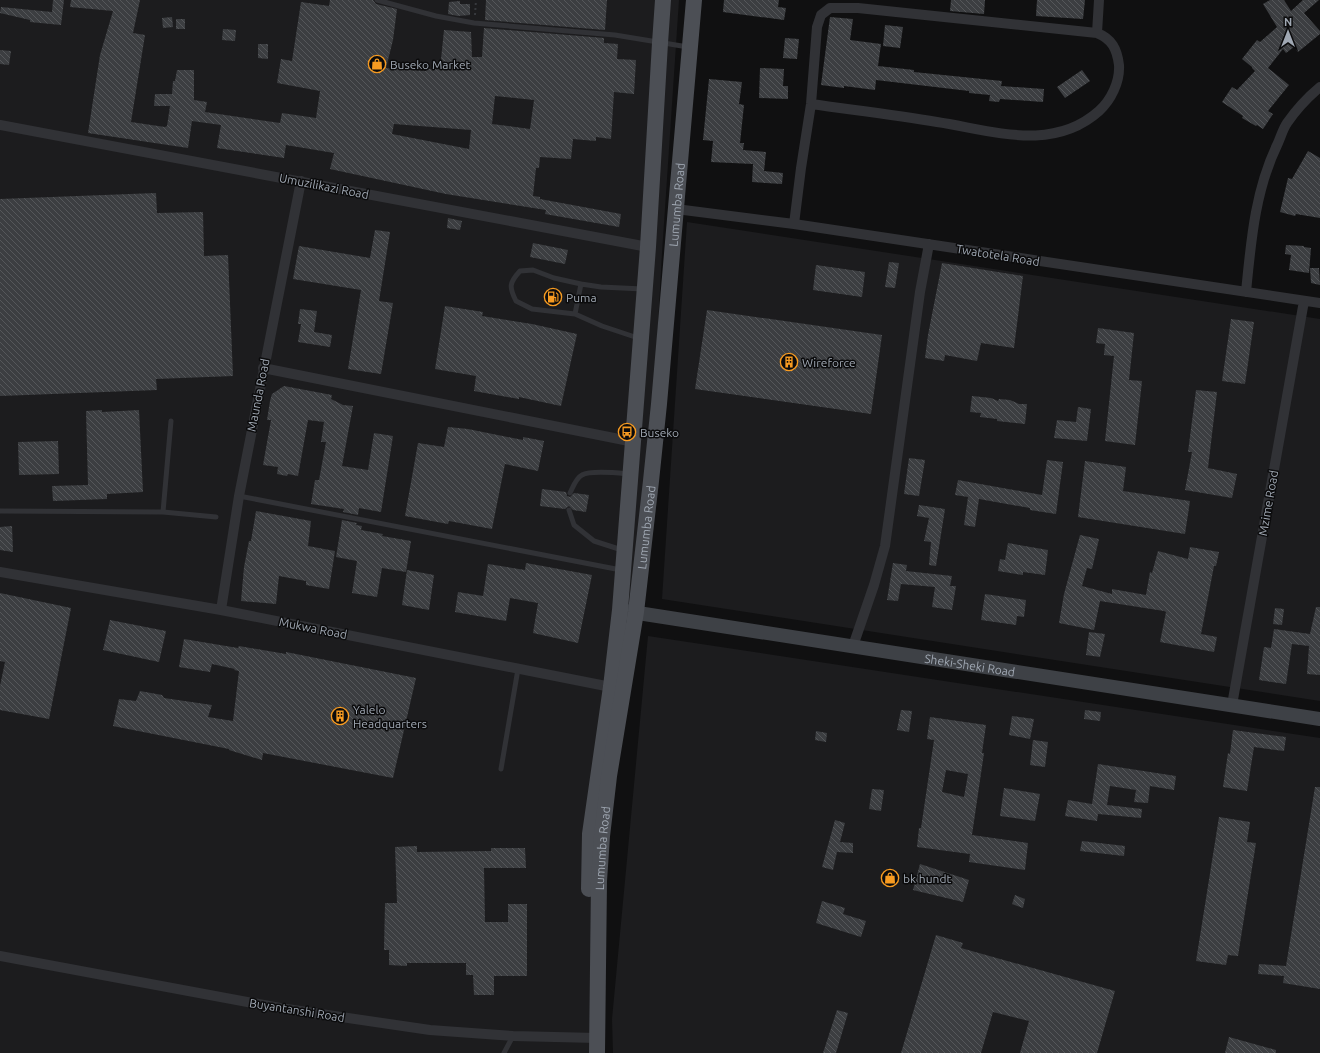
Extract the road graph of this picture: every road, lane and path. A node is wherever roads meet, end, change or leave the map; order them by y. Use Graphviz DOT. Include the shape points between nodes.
graph roads {
  1 [pos="377,0"];
  2 [pos="476,0"];
  3 [pos="663,0"];
  4 [pos="694,0"];
  5 [pos="1099,0"];
  6 [pos="474,23"];
  7 [pos="1097,33"];
  8 [pos="660,43"];
  9 [pos="689,47"];
  10 [pos="1320,87"];
  11 [pos="811,104"];
  12 [pos="0,125"];
  13 [pos="301,181"];
  14 [pos="676,209"];
  15 [pos="794,224"];
  16 [pos="929,244"];
  17 [pos="648,247"];
  18 [pos="581,284"];
  19 [pos="645,290"];
  20 [pos="1246,292"];
  21 [pos="1304,301"];
  22 [pos="1320,303"];
  23 [pos="575,314"];
  24 [pos="641,339"];
  25 [pos="263,368"];
  26 [pos="170,421"];
  27 [pos="634,442"];
  28 [pos="631,474"];
  29 [pos="570,493"];
  30 [pos="239,496"];
  31 [pos="569,510"];
  32 [pos="0,511"];
  33 [pos="163,512"];
  34 [pos="216,517"];
  35 [pos="624,552"];
  36 [pos="624,570"];
  37 [pos="0,572"];
  38 [pos="221,610"];
  39 [pos="628,611"];
  40 [pos="853,646"];
  41 [pos="518,669"];
  42 [pos="618,689"];
  43 [pos="1232,705"];
  44 [pos="1320,719"];
  45 [pos="502,769"];
  46 [pos="0,956"];
  47 [pos="513,1036"];
  48 [pos="591,1045"];
  49 [pos="504,1053"];
  1 -- 6 [label="lane"];
  2 -- 6 [label="path"];
  3 -- 8 [label="main road, Lumumba Road"];
  4 -- 9 [label="main road, Lumumba Road"];
  5 -- 7 [label="street"];
  6 -- 8 [label="lane" via="615,35"];
  7 -- 11 [label="street" via="858,8 830,8 821,15 817,27"];
  7 -- 11 [label="street" via="1106,36 1117,55 1117,81 1111,97 1105,106 1084,123 1049,135 1004,134"];
  8 -- 9 [label="lane"];
  8 -- 17 [label="main road, Lumumba Road"];
  9 -- 14 [label="main road, Lumumba Road"];
  10 -- 20 [label="street" via="1287,124 1272,154 1260,188 1254,219"];
  11 -- 15 [label="street"];
  12 -- 13 [label="street, Umuzilikazi Road"];
  13 -- 17 [label="street, Umuzilikazi Road"];
  13 -- 25 [label="street, Maunda Road"];
  14 -- 15 [label="street, Twatotela Road"];
  14 -- 39 [label="main road, Lumumba Road" via="659,404"];
  15 -- 16 [label="street, Twatotela Road"];
  16 -- 20 [label="street, Twatotela Road"];
  16 -- 40 [label="street" via="920,292 886,546"];
  17 -- 19 [label="main road, Lumumba Road"];
  18 -- 19 [label="lane"];
  18 -- 23 [label="lane"];
  18 -- 23 [label="lane" via="532,270 520,271 512,280 510,290 516,301 532,309"];
  19 -- 24 [label="main road, Lumumba Road"];
  20 -- 21 [label="street, Twatotela Road"];
  21 -- 22 [label="street, Twatotela Road"];
  21 -- 43 [label="street, Mzime Road"];
  23 -- 24 [label="lane"];
  24 -- 27 [label="main road, Lumumba Road"];
  25 -- 27 [label="street"];
  25 -- 30 [label="street, Maunda Road"];
  26 -- 33 [label="lane"];
  27 -- 28 [label="main road, Lumumba Road"];
  28 -- 29 [label="lane" via="604,472 582,475"];
  28 -- 35 [label="main road, Lumumba Road"];
  30 -- 36 [label="lane"];
  30 -- 38 [label="street, Maunda Road"];
  31 -- 35 [label="lane" via="574,525 594,541"];
  32 -- 33 [label="lane"];
  33 -- 34 [label="lane"];
  35 -- 36 [label="main road, Lumumba Road"];
  36 -- 39 [label="main road, Lumumba Road"];
  37 -- 38 [label="street, Mukwa Road"];
  38 -- 41 [label="street, Mukwa Road"];
  39 -- 40 [label="street, Sheki-Sheki Road"];
  39 -- 42 [label="main road, Lumumba Road"];
  40 -- 43 [label="street, Sheki-Sheki Road"];
  41 -- 42 [label="street, Mukwa Road"];
  41 -- 45 [label="lane"];
  42 -- 48 [label="main road, Lumumba Road" via="602,836"];
  43 -- 44 [label="street, Sheki-Sheki Road"];
  46 -- 47 [label="street, Buyantanshi Road" via="280,1008 430,1030"];
  47 -- 48 [label="street, Buyantanshi Road"];
  47 -- 49 [label="lane"];
}
